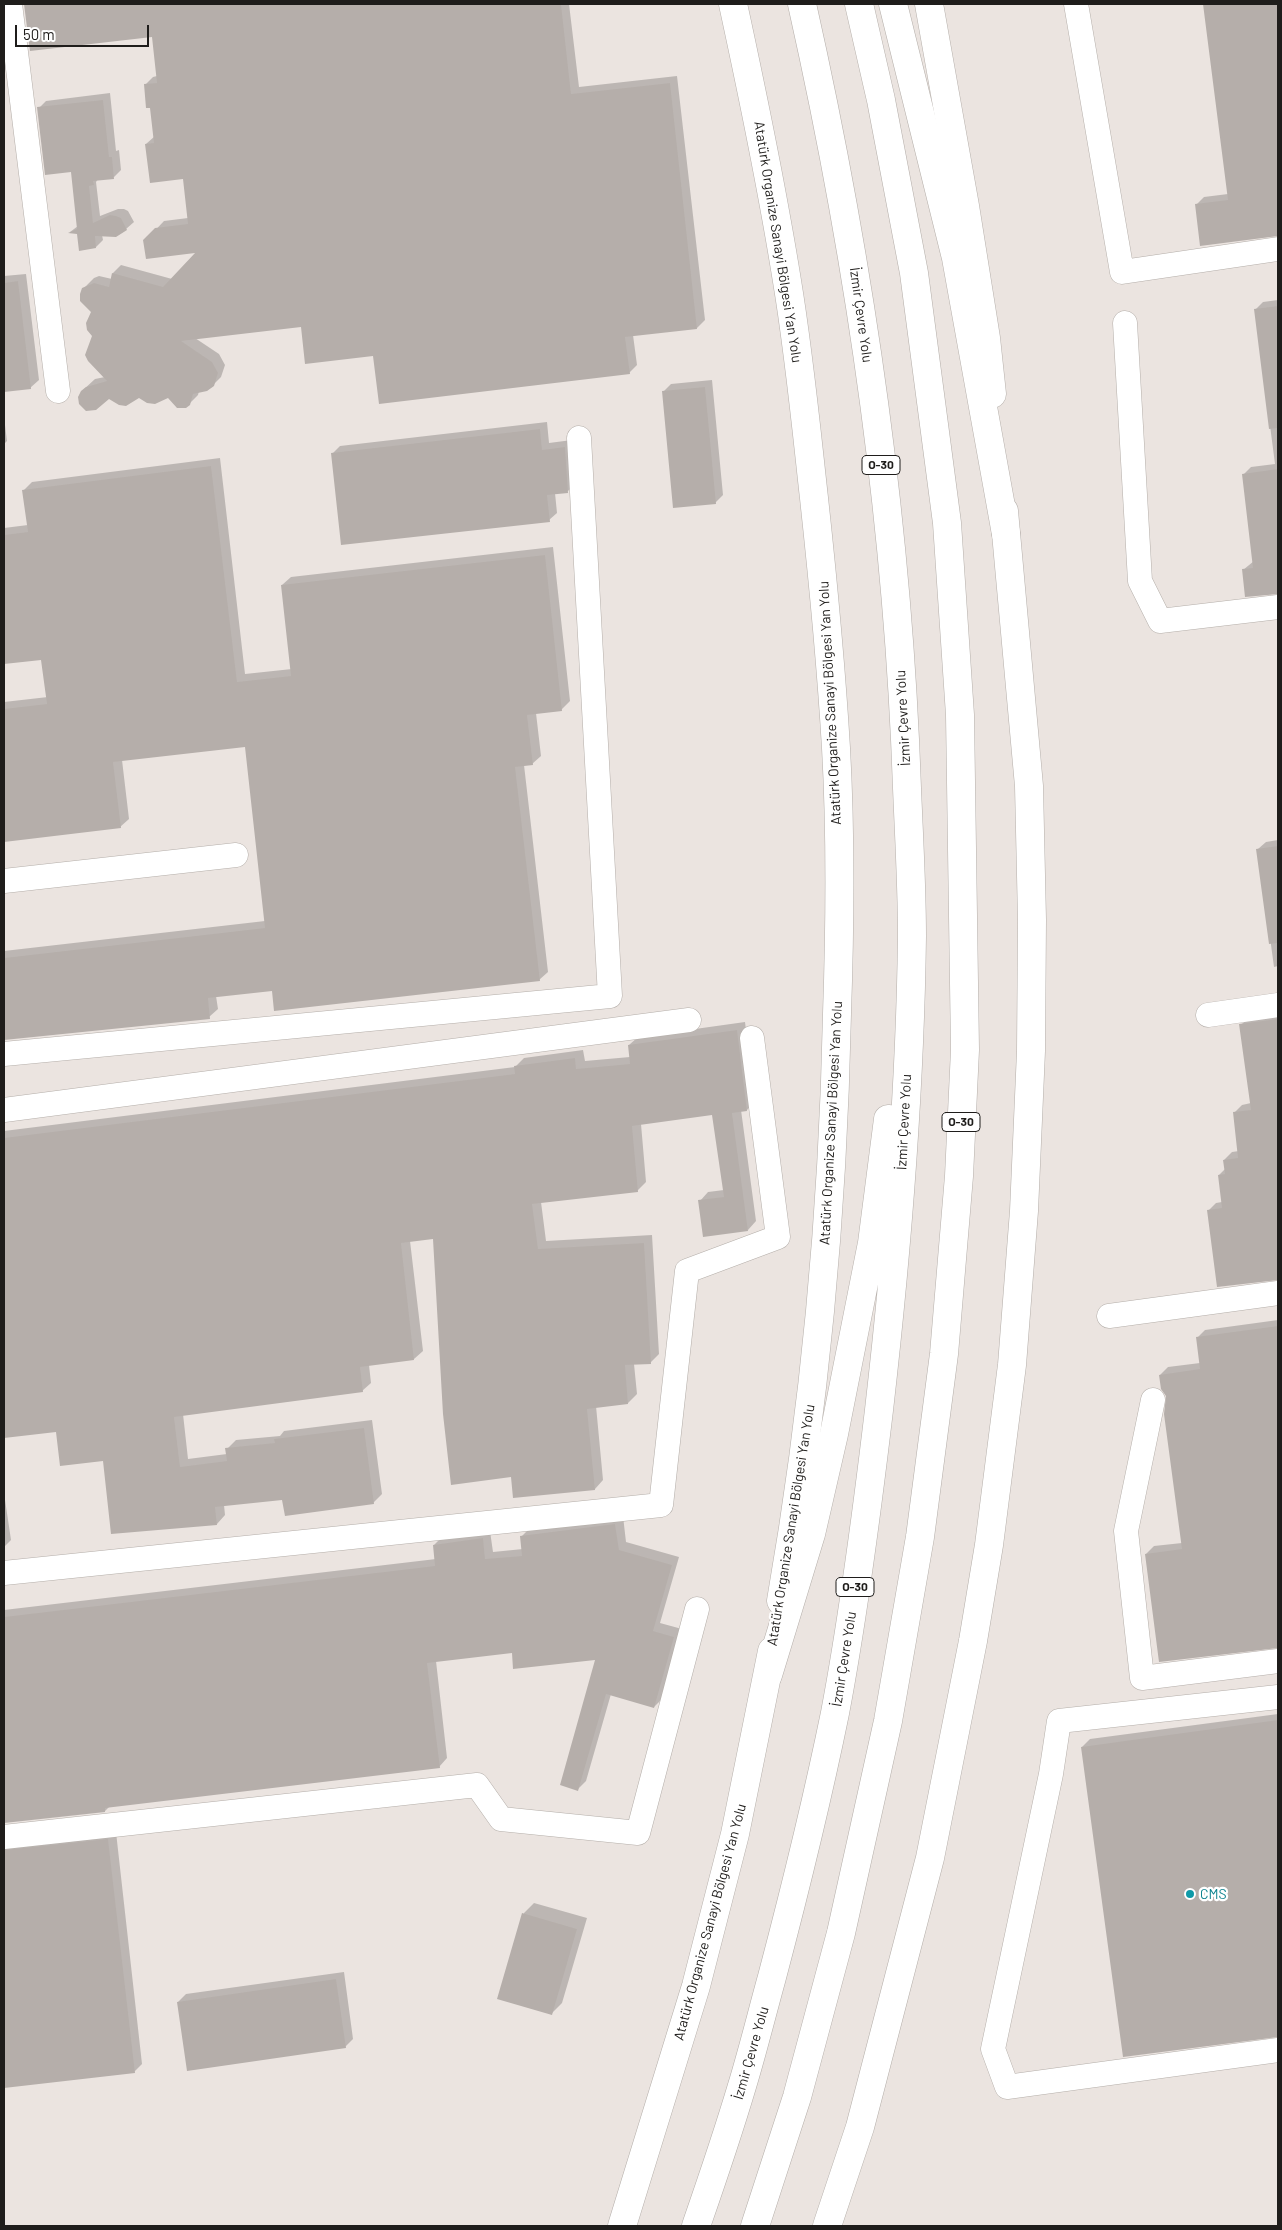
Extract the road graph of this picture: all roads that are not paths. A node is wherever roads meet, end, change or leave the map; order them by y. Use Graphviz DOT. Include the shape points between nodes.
graph roads {
  1 [pos="10,4"];
  2 [pos="733,4"];
  3 [pos="802,4"];
  4 [pos="859,4"];
  5 [pos="893,4"];
  6 [pos="929,4"];
  7 [pos="1076,4"];
  8 [pos="1278,250"];
  9 [pos="1125,323"];
  10 [pos="58,391"];
  11 [pos="579,438"];
  12 [pos="1006,534"];
  13 [pos="1278,607"];
  14 [pos="236,855"];
  15 [pos="4,882"];
  16 [pos="912,931"];
  17 [pos="1278,1005"];
  18 [pos="1208,1015"];
  19 [pos="689,1020"];
  20 [pos="752,1038"];
  21 [pos="4,1054"];
  22 [pos="4,1110"];
  23 [pos="1278,1293"];
  24 [pos="1109,1316"];
  25 [pos="1152,1400"];
  26 [pos="4,1573"];
  27 [pos="697,1609"];
  28 [pos="1278,1661"];
  29 [pos="768,1675"];
  30 [pos="1278,1697"];
  31 [pos="4,1837"];
  32 [pos="1278,2050"];
  33 [pos="622,2226"];
  34 [pos="696,2226"];
  35 [pos="755,2226"];
  36 [pos="827,2226"];
  1 -- 10 [label="lane"];
  2 -- 29 [label="main road, Atatürk Organize Sanayi Bölgesi Yan Yolu" via="788,284 807,434 835,742 839,900 836,1092 822,1301 792,1535"];
  3 -- 16 [label="main road, İzmir Çevre Yolu / O-30" via="856,278 888,520 899,627"];
  4 -- 35 [label="main road, O-30" via="914,272 947,523 960,715 964,1070 944,1354 920,1536 888,1721 841,1933 796,2097"];
  5 -- 12 [label="main road" via="956,258"];
  6 -- 12 [label="main road" via="986,338"];
  7 -- 8 [label="lane" via="1122,272"];
  9 -- 13 [label="lane" via="1140,581 1160,621"];
  11 -- 21 [label="lane" via="610,996"];
  12 -- 36 [label="main road" via="1029,786 1032,920 1031,1051 1024,1211 1012,1365 989,1545 930,1858 860,2127"];
  14 -- 15 [label="lane"];
  16 -- 29 [label="main road" via="872,1243 811,1534"];
  16 -- 34 [label="main road, İzmir Çevre Yolu / O-30" via="895,1260 865,1526 838,1691 781,1943 744,2082"];
  17 -- 18 [label="lane"];
  19 -- 22 [label="lane"];
  20 -- 26 [label="lane" via="778,1237 687,1272 661,1505"];
  23 -- 24 [label="lane"];
  25 -- 28 [label="lane" via="1126,1531 1142,1678"];
  27 -- 31 [label="lane" via="638,1834 501,1819 477,1785"];
  29 -- 33 [label="main road, Atatürk Organize Sanayi Bölgesi Yan Yolu" via="735,1834 696,1986"];
  30 -- 32 [label="lane" via="1059,1721 1052,1774 993,2048 1007,2087"];
}
